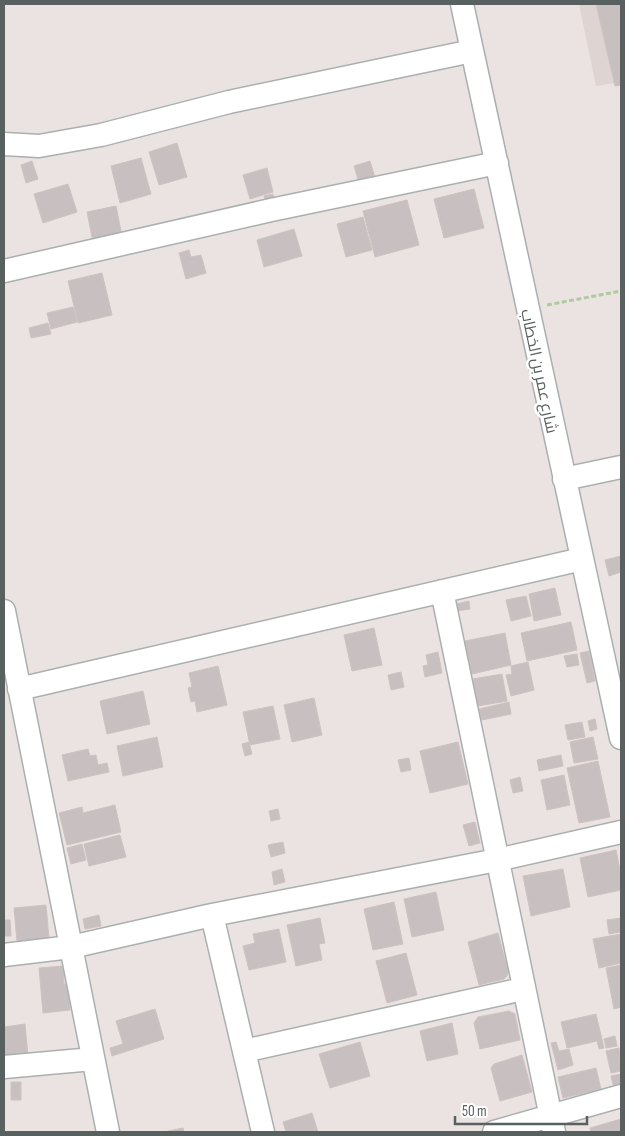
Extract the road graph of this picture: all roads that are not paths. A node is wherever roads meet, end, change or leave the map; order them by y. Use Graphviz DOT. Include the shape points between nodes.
graph roads {
  1 [pos="462,4"];
  2 [pos="472,51"];
  3 [pos="4,144"];
  4 [pos="497,163"];
  5 [pos="4,271"];
  6 [pos="621,467"];
  7 [pos="564,479"];
  8 [pos="582,559"];
  9 [pos="442,591"];
  10 [pos="4,611"];
  11 [pos="19,689"];
  12 [pos="621,738"];
  13 [pos="621,832"];
  14 [pos="497,860"];
  15 [pos="212,915"];
  16 [pos="71,948"];
  17 [pos="4,955"];
  18 [pos="523,989"];
  19 [pos="244,1051"];
  20 [pos="93,1059"];
  21 [pos="4,1067"];
  22 [pos="621,1096"];
  23 [pos="552,1125"];
  24 [pos="108,1132"];
  25 [pos="263,1132"];
  26 [pos="494,1132"];
  1 -- 2 [label="street, شارع عمر بن الخطاب"];
  2 -- 3 [label="street" via="229,102 101,135 39,146"];
  2 -- 4 [label="street, شارع عمر بن الخطاب"];
  4 -- 5 [label="street" via="261,212"];
  4 -- 7 [label="street, شارع عمر بن الخطاب"];
  6 -- 7 [label="street"];
  7 -- 8 [label="street, شارع عمر بن الخطاب"];
  8 -- 9 [label="street"];
  8 -- 12 [label="street, شارع عمر بن الخطاب"];
  9 -- 11 [label="street"];
  9 -- 14 [label="street"];
  10 -- 11 [label="street"];
  11 -- 16 [label="street"];
  13 -- 14 [label="street"];
  14 -- 15 [label="street"];
  14 -- 18 [label="street"];
  15 -- 16 [label="street"];
  15 -- 19 [label="street"];
  16 -- 17 [label="street"];
  16 -- 20 [label="street"];
  18 -- 19 [label="street"];
  18 -- 23 [label="street"];
  19 -- 25 [label="street"];
  20 -- 21 [label="street"];
  20 -- 24 [label="street"];
  22 -- 23 [label="street"];
  23 -- 26 [label="street"];
}
